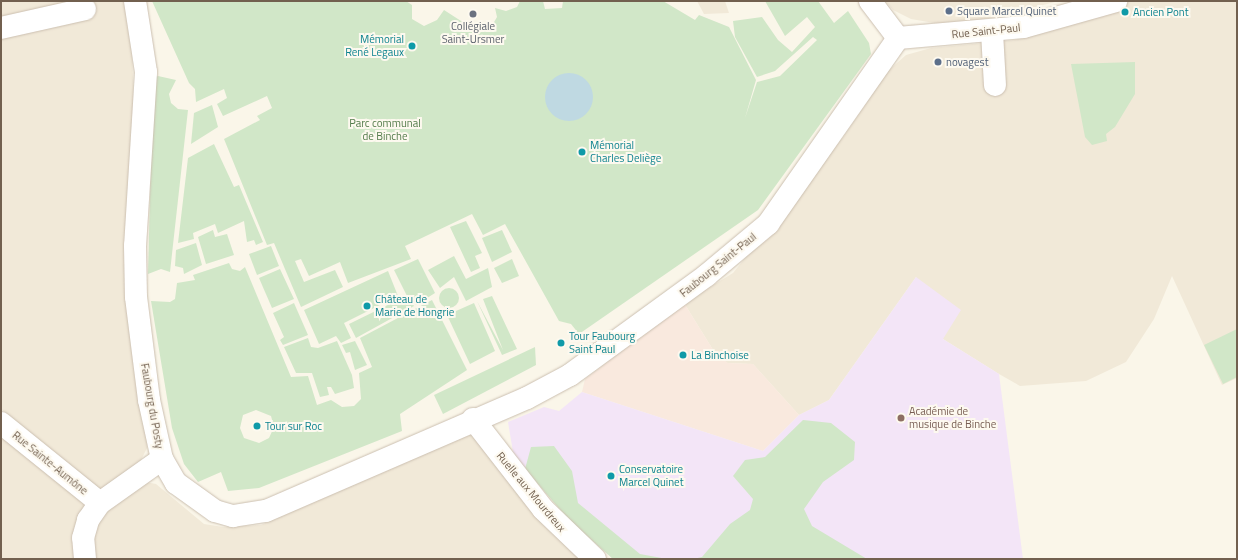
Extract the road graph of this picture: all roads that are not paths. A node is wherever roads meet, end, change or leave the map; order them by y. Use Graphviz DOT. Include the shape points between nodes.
graph roads {
  1 [pos="135,1"];
  2 [pos="870,1"];
  3 [pos="1116,1"];
  4 [pos="85,9"];
  5 [pos="1,28"];
  6 [pos="992,32"];
  7 [pos="898,38"];
  8 [pos="995,85"];
  9 [pos="473,419"];
  10 [pos="1,423"];
  11 [pos="162,459"];
  12 [pos="100,503"];
  13 [pos="85,559"];
  14 [pos="595,559"];
  1 -- 11 [label="street, Faubourg du Posty" via="146,72 135,246 136,297 149,400"];
  2 -- 7 [label="street"];
  3 -- 6 [label="street, Rue Saint-Paul"];
  4 -- 5 [label="street"];
  6 -- 7 [label="street, Rue Saint-Paul"];
  6 -- 8 [label="street"];
  7 -- 9 [label="street, Faubourg Saint-Paul" via="768,224 708,275 570,375 527,398"];
  9 -- 11 [label="street, Faubourg du Posty" via="266,511 251,515 233,516 199,501 176,483"];
  9 -- 14 [label="street, Ruelle aux Mourdreux" via="543,509"];
  10 -- 12 [label="street, Rue Sainte-Aumône"];
  11 -- 12 [label="street"];
  12 -- 13 [label="street" via="88,520 83,538"];
}
